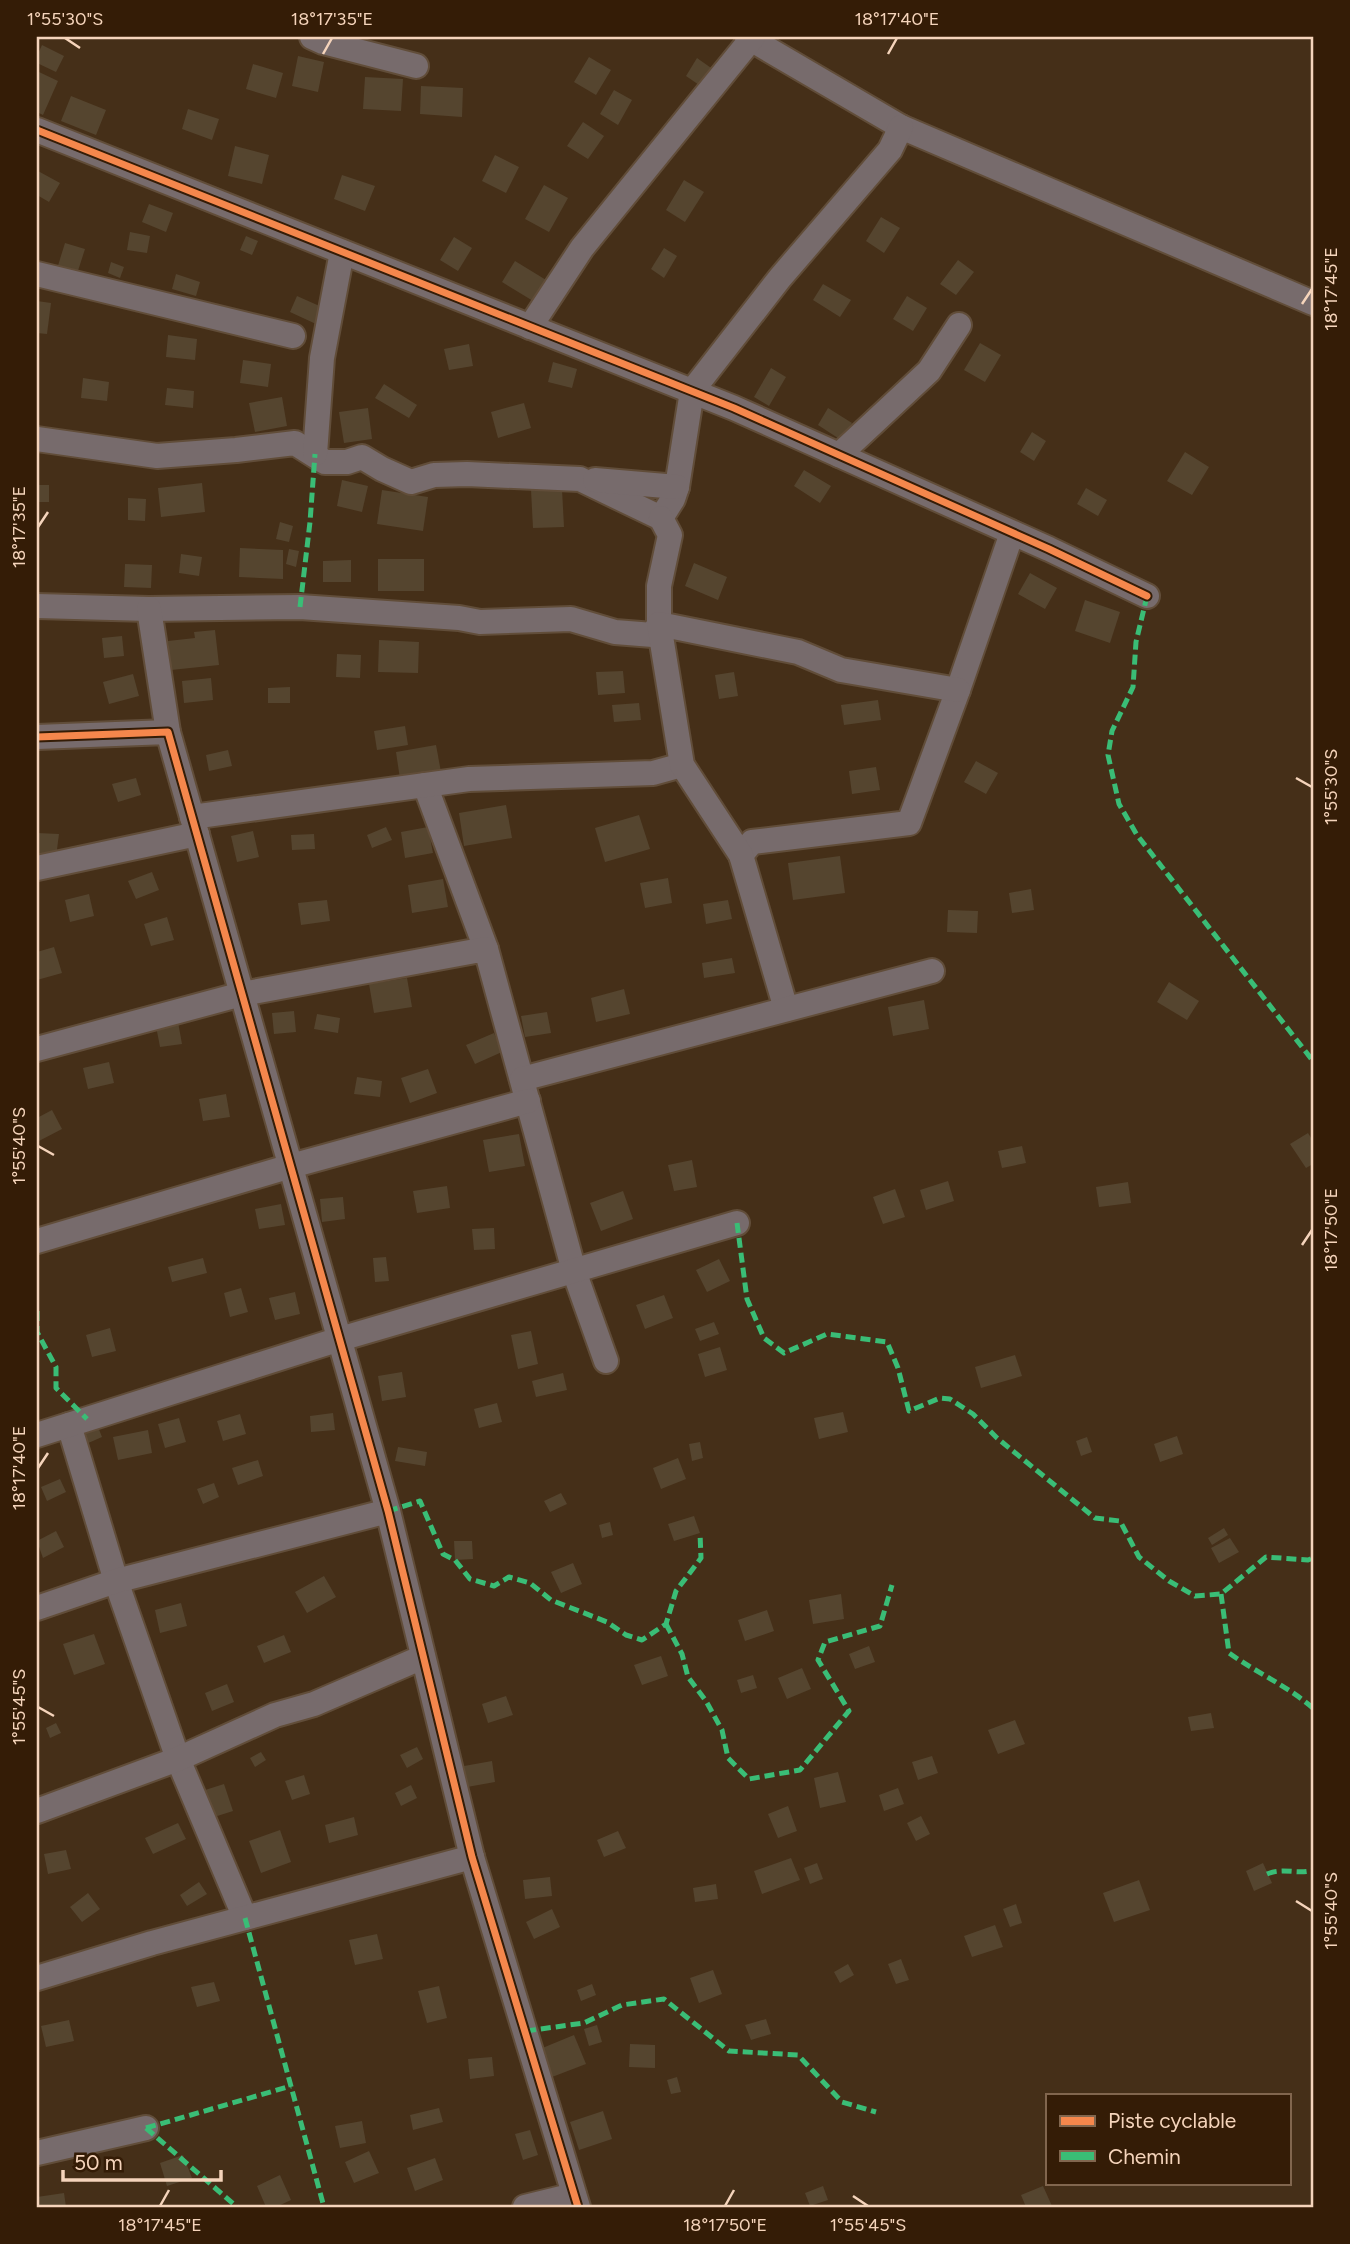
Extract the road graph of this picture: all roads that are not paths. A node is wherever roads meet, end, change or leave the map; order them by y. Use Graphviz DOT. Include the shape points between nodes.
graph roads {
  1 [pos="312,37"];
  2 [pos="750,38"];
  3 [pos="416,66"];
  4 [pos="901,127"];
  5 [pos="37,131"];
  6 [pos="342,252"];
  7 [pos="37,274"];
  8 [pos="1313,303"];
  9 [pos="960,324"];
  10 [pos="530,327"];
  11 [pos="293,336"];
  12 [pos="692,391"];
  13 [pos="37,439"];
  14 [pos="315,454"];
  15 [pos="839,455"];
  16 [pos="580,479"];
  17 [pos="677,487"];
  18 [pos="661,518"];
  19 [pos="1012,533"];
  20 [pos="1147,596"];
  21 [pos="37,606"];
  22 [pos="149,609"];
  23 [pos="659,624"];
  24 [pos="958,690"];
  25 [pos="168,732"];
  26 [pos="37,737"];
  27 [pos="682,765"];
  28 [pos="425,785"];
  29 [pos="195,826"];
  30 [pos="741,855"];
  31 [pos="37,868"];
  32 [pos="486,949"];
  33 [pos="932,971"];
  34 [pos="242,994"];
  35 [pos="786,1009"];
  36 [pos="37,1049"];
  37 [pos="525,1090"];
  38 [pos="291,1166"];
  39 [pos="737,1223"];
  40 [pos="37,1241"];
  41 [pos="574,1271"];
  42 [pos="340,1339"];
  43 [pos="606,1361"];
  44 [pos="69,1425"];
  45 [pos="37,1435"];
  46 [pos="388,1511"];
  47 [pos="116,1581"];
  48 [pos="37,1608"];
  49 [pos="423,1657"];
  50 [pos="178,1759"];
  51 [pos="37,1811"];
  52 [pos="472,1857"];
  53 [pos="245,1918"];
  54 [pos="37,1978"];
  55 [pos="146,2128"];
  56 [pos="37,2153"];
  57 [pos="576,2201"];
  58 [pos="525,2207"];
  1 -- 3 [label="street"];
  2 -- 4 [label="street"];
  2 -- 10 [label="street" via="582,248"];
  4 -- 8 [label="street"];
  4 -- 12 [label="street" via="890,150 780,278"];
  5 -- 6 [label="street"];
  6 -- 10 [label="street"];
  6 -- 14 [label="street" via="322,358"];
  7 -- 11 [label="street"];
  9 -- 15 [label="street" via="929,372"];
  10 -- 12 [label="street"];
  12 -- 15 [label="street"];
  12 -- 17 [label="street"];
  13 -- 14 [label="street" via="157,456 295,443"];
  14 -- 16 [label="street" via="325,462 362,457 411,482 434,475"];
  15 -- 19 [label="street"];
  16 -- 17 [label="street"];
  16 -- 18 [label="street"];
  17 -- 18 [label="street"];
  18 -- 23 [label="street" via="670,535 659,586"];
  19 -- 20 [label="street"];
  19 -- 24 [label="street"];
  21 -- 22 [label="street"];
  22 -- 23 [label="street" via="300,607 480,622 571,619 615,632 653,635"];
  22 -- 25 [label="street"];
  23 -- 24 [label="street" via="797,652 841,670"];
  23 -- 27 [label="street"];
  24 -- 30 [label="street" via="909,823 752,842"];
  25 -- 26 [label="street"];
  25 -- 29 [label="street"];
  27 -- 28 [label="street" via="653,774 469,779"];
  27 -- 30 [label="street"];
  28 -- 29 [label="street"];
  28 -- 32 [label="street"];
  29 -- 31 [label="street"];
  29 -- 34 [label="street"];
  30 -- 35 [label="street"];
  32 -- 34 [label="street"];
  32 -- 37 [label="street"];
  33 -- 35 [label="street"];
  34 -- 36 [label="street"];
  34 -- 38 [label="street"];
  35 -- 37 [label="street"];
  37 -- 38 [label="street"];
  37 -- 41 [label="street"];
  38 -- 40 [label="street"];
  38 -- 42 [label="street"];
  39 -- 41 [label="street"];
  41 -- 42 [label="street"];
  41 -- 43 [label="street"];
  42 -- 44 [label="street"];
  42 -- 46 [label="street"];
  44 -- 45 [label="street"];
  44 -- 47 [label="street"];
  46 -- 47 [label="street"];
  46 -- 49 [label="street"];
  47 -- 48 [label="street"];
  47 -- 50 [label="street"];
  49 -- 50 [label="street"];
  49 -- 52 [label="street"];
  50 -- 51 [label="street"];
  50 -- 53 [label="street"];
  52 -- 53 [label="street"];
  52 -- 57 [label="street"];
  53 -- 54 [label="street"];
  55 -- 56 [label="street"];
  57 -- 58 [label="street"];
}
